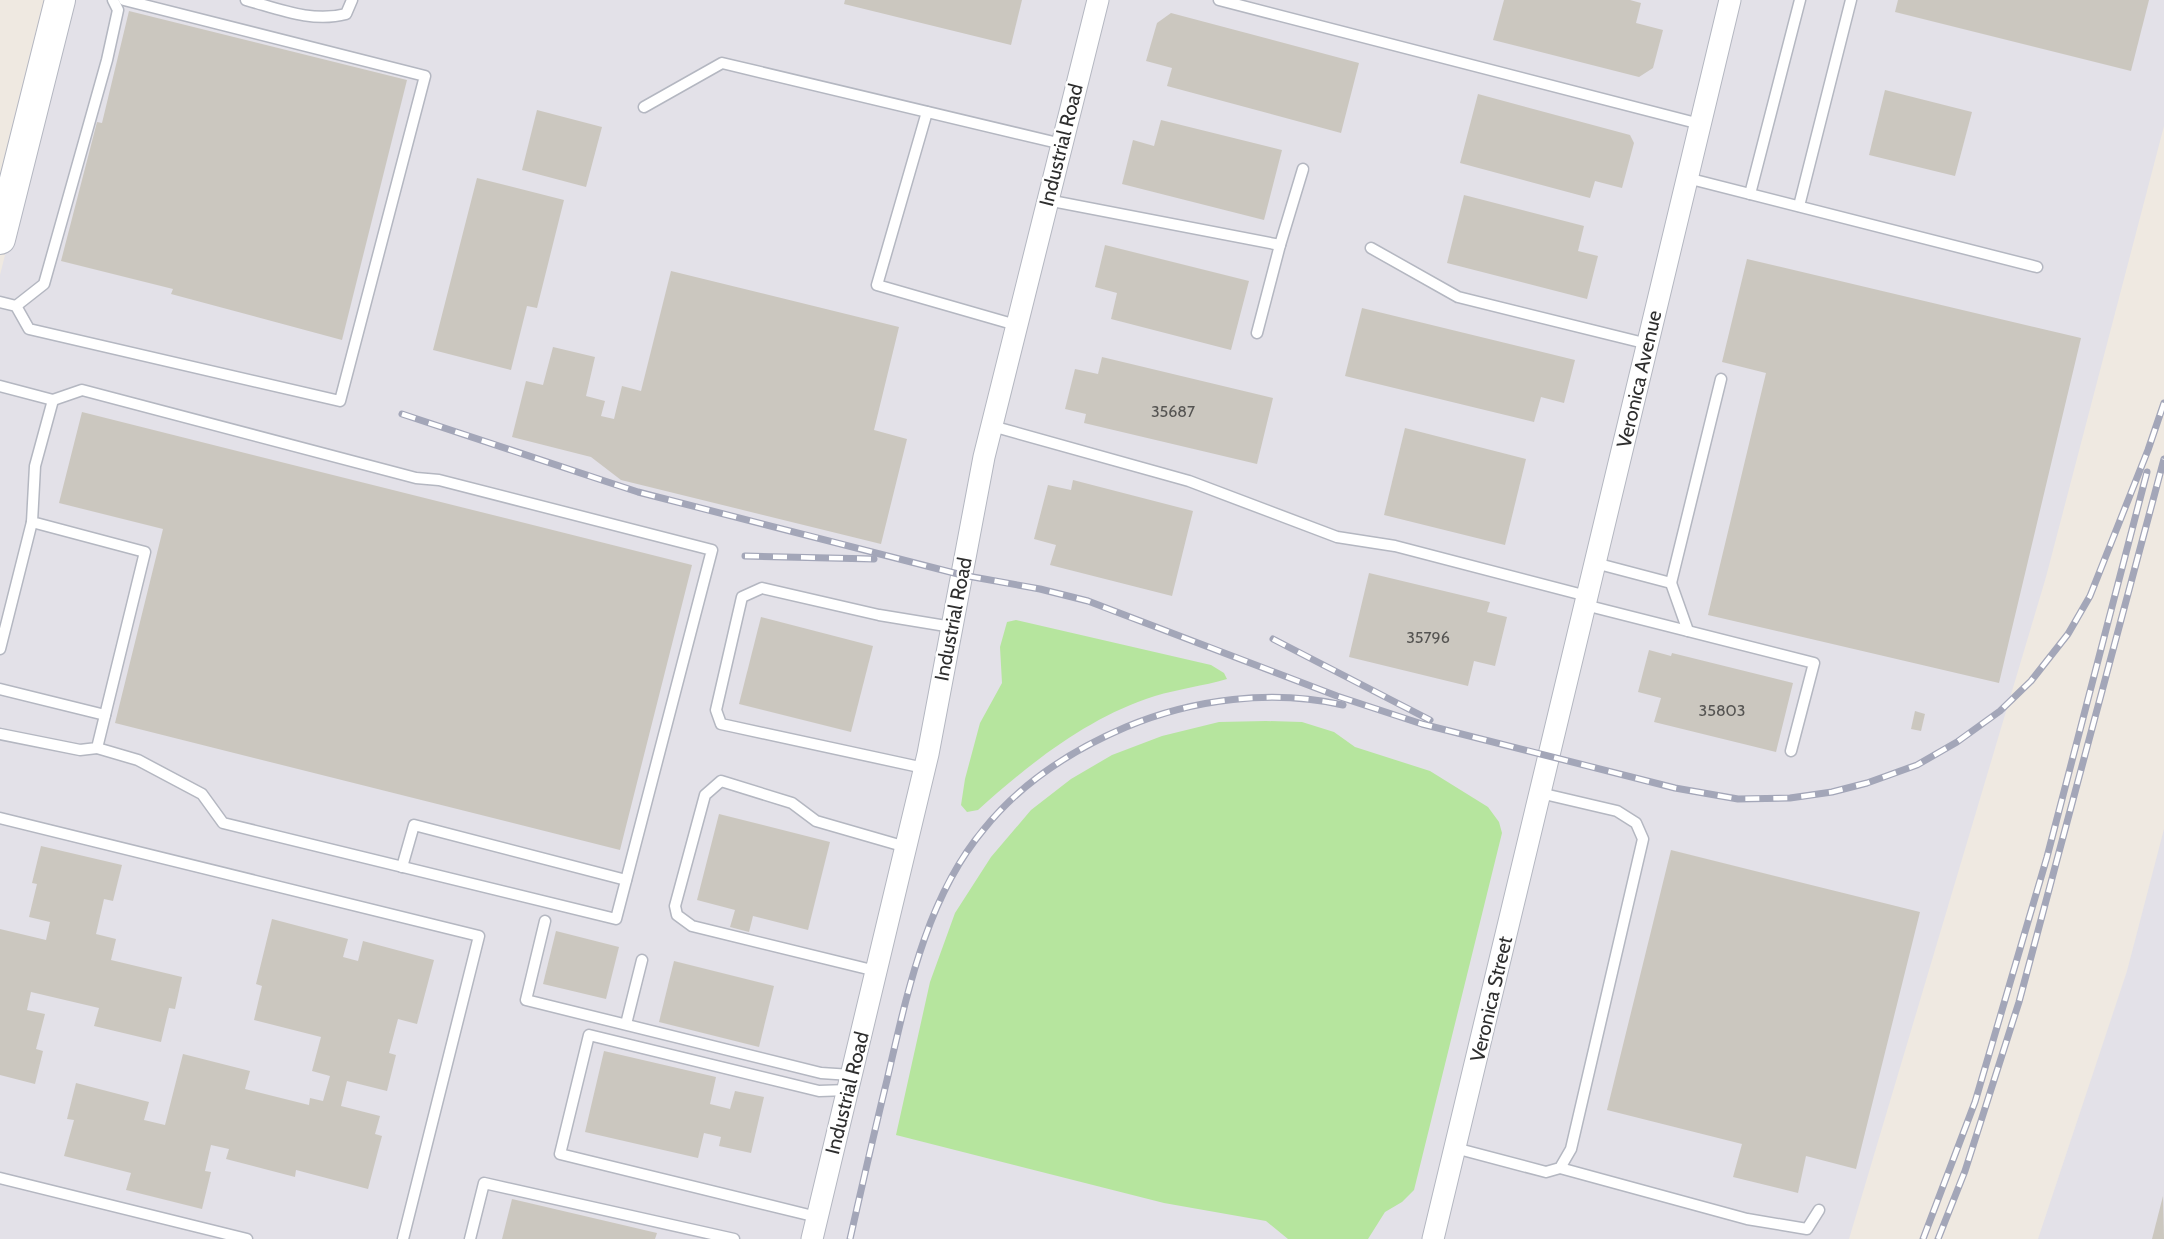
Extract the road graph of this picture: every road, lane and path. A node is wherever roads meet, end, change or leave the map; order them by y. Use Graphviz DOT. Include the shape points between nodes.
graph roads {
  1 [pos="60,0"];
  2 [pos="113,0"];
  3 [pos="124,0"];
  4 [pos="246,0"];
  5 [pos="352,0"];
  6 [pos="1098,0"];
  7 [pos="1219,0"];
  8 [pos="1730,0"];
  9 [pos="1800,0"];
  10 [pos="1851,0"];
  11 [pos="644,107"];
  12 [pos="927,112"];
  13 [pos="1700,124"];
  14 [pos="1062,144"];
  15 [pos="1303,169"];
  16 [pos="1687,178"];
  17 [pos="1750,194"];
  18 [pos="1047,200"];
  19 [pos="1798,206"];
  20 [pos="0,239"];
  21 [pos="1280,245"];
  22 [pos="1371,248"];
  23 [pos="2037,267"];
  24 [pos="0,302"];
  25 [pos="16,306"];
  26 [pos="1016,326"];
  27 [pos="1257,333"];
  28 [pos="1648,344"];
  29 [pos="1721,379"];
  30 [pos="0,386"];
  31 [pos="53,400"];
  32 [pos="992,426"];
  33 [pos="32,522"];
  34 [pos="1595,562"];
  35 [pos="1671,583"];
  36 [pos="1586,601"];
  37 [pos="952,627"];
  38 [pos="1688,631"];
  39 [pos="0,649"];
  40 [pos="0,689"];
  41 [pos="105,715"];
  42 [pos="0,734"];
  43 [pos="97,748"];
  44 [pos="1791,751"];
  45 [pos="1548,759"];
  46 [pos="924,768"];
  47 [pos="1540,793"];
  48 [pos="0,818"];
  49 [pos="906,847"];
  50 [pos="402,867"];
  51 [pos="626,880"];
  52 [pos="545,921"];
  53 [pos="642,960"];
  54 [pos="876,971"];
  55 [pos="626,1024"];
  56 [pos="850,1082"];
  57 [pos="1455,1149"];
  58 [pos="1560,1168"];
  59 [pos="0,1178"];
  60 [pos="1819,1210"];
  61 [pos="817,1217"];
  62 [pos="247,1239"];
  63 [pos="403,1239"];
  64 [pos="470,1239"];
  65 [pos="734,1239"];
  66 [pos="812,1239"];
  67 [pos="1433,1239"];
  1 -- 20 [label="main road"];
  2 -- 25 [label="lane" via="118,10 107,60 44,284"];
  3 -- 25 [label="lane" via="425,76 340,401 29,329"];
  4 -- 5 [label="lane" via="329,18 346,14"];
  6 -- 14 [label="street, Industrial Road"];
  7 -- 13 [label="lane"];
  8 -- 13 [label="street, Veronica Avenue"];
  9 -- 17 [label="lane"];
  10 -- 19 [label="lane"];
  11 -- 12 [label="lane" via="722,63"];
  12 -- 14 [label="lane"];
  12 -- 26 [label="lane" via="877,285"];
  13 -- 16 [label="street, Veronica Avenue"];
  14 -- 18 [label="street, Industrial Road"];
  15 -- 21 [label="lane"];
  16 -- 17 [label="lane"];
  16 -- 28 [label="street, Veronica Avenue"];
  17 -- 19 [label="lane"];
  18 -- 21 [label="lane"];
  18 -- 26 [label="street, Industrial Road"];
  19 -- 23 [label="lane"];
  21 -- 27 [label="lane"];
  22 -- 28 [label="lane" via="1458,297"];
  24 -- 25 [label="lane"];
  26 -- 32 [label="street, Industrial Road"];
  28 -- 34 [label="street, Veronica Avenue"];
  29 -- 35 [label="lane"];
  30 -- 31 [label="lane"];
  31 -- 33 [label="lane" via="35,466"];
  31 -- 51 [label="lane" via="82,390 416,478 439,480 712,550"];
  32 -- 36 [label="lane" via="1189,482 1337,537 1395,546"];
  32 -- 37 [label="street, Industrial Road"];
  33 -- 39 [label="lane"];
  33 -- 41 [label="lane" via="146,552"];
  34 -- 35 [label="lane"];
  34 -- 36 [label="street, Veronica Avenue"];
  35 -- 38 [label="lane"];
  36 -- 38 [label="lane"];
  36 -- 45 [label="street, Veronica Avenue"];
  37 -- 46 [label="street, Industrial Road"];
  37 -- 46 [label="lane" via="762,588 742,597 716,710 721,724"];
  38 -- 44 [label="lane" via="1814,663"];
  40 -- 41 [label="lane"];
  41 -- 43 [label="lane"];
  42 -- 43 [label="lane" via="80,750"];
  43 -- 50 [label="lane" via="138,760 202,794 223,824"];
  45 -- 47 [label="street, Veronica Street"];
  46 -- 49 [label="street, Industrial Road"];
  47 -- 57 [label="street, Veronica Street"];
  47 -- 58 [label="lane" via="1617,811 1636,823 1643,839 1571,1149"];
  48 -- 63 [label="lane" via="479,936"];
  49 -- 54 [label="street, Industrial Road"];
  49 -- 54 [label="lane" via="816,822 792,803 721,781 705,795 675,906 677,915 692,926"];
  50 -- 51 [label="lane" via="616,919"];
  50 -- 51 [label="lane" via="414,825"];
  52 -- 55 [label="lane" via="526,1000"];
  53 -- 55 [label="lane"];
  54 -- 56 [label="street, Industrial Road"];
  55 -- 56 [label="lane"];
  56 -- 61 [label="street, Industrial Road"];
  56 -- 61 [label="lane" via="819,1090 589,1035 573,1100 560,1154"];
  57 -- 58 [label="lane" via="1546,1172"];
  57 -- 67 [label="street, Veronica Street"];
  58 -- 60 [label="lane" via="1747,1219 1807,1229"];
  59 -- 62 [label="lane"];
  61 -- 66 [label="street, Industrial Road"];
  64 -- 65 [label="lane" via="484,1183"];
}
